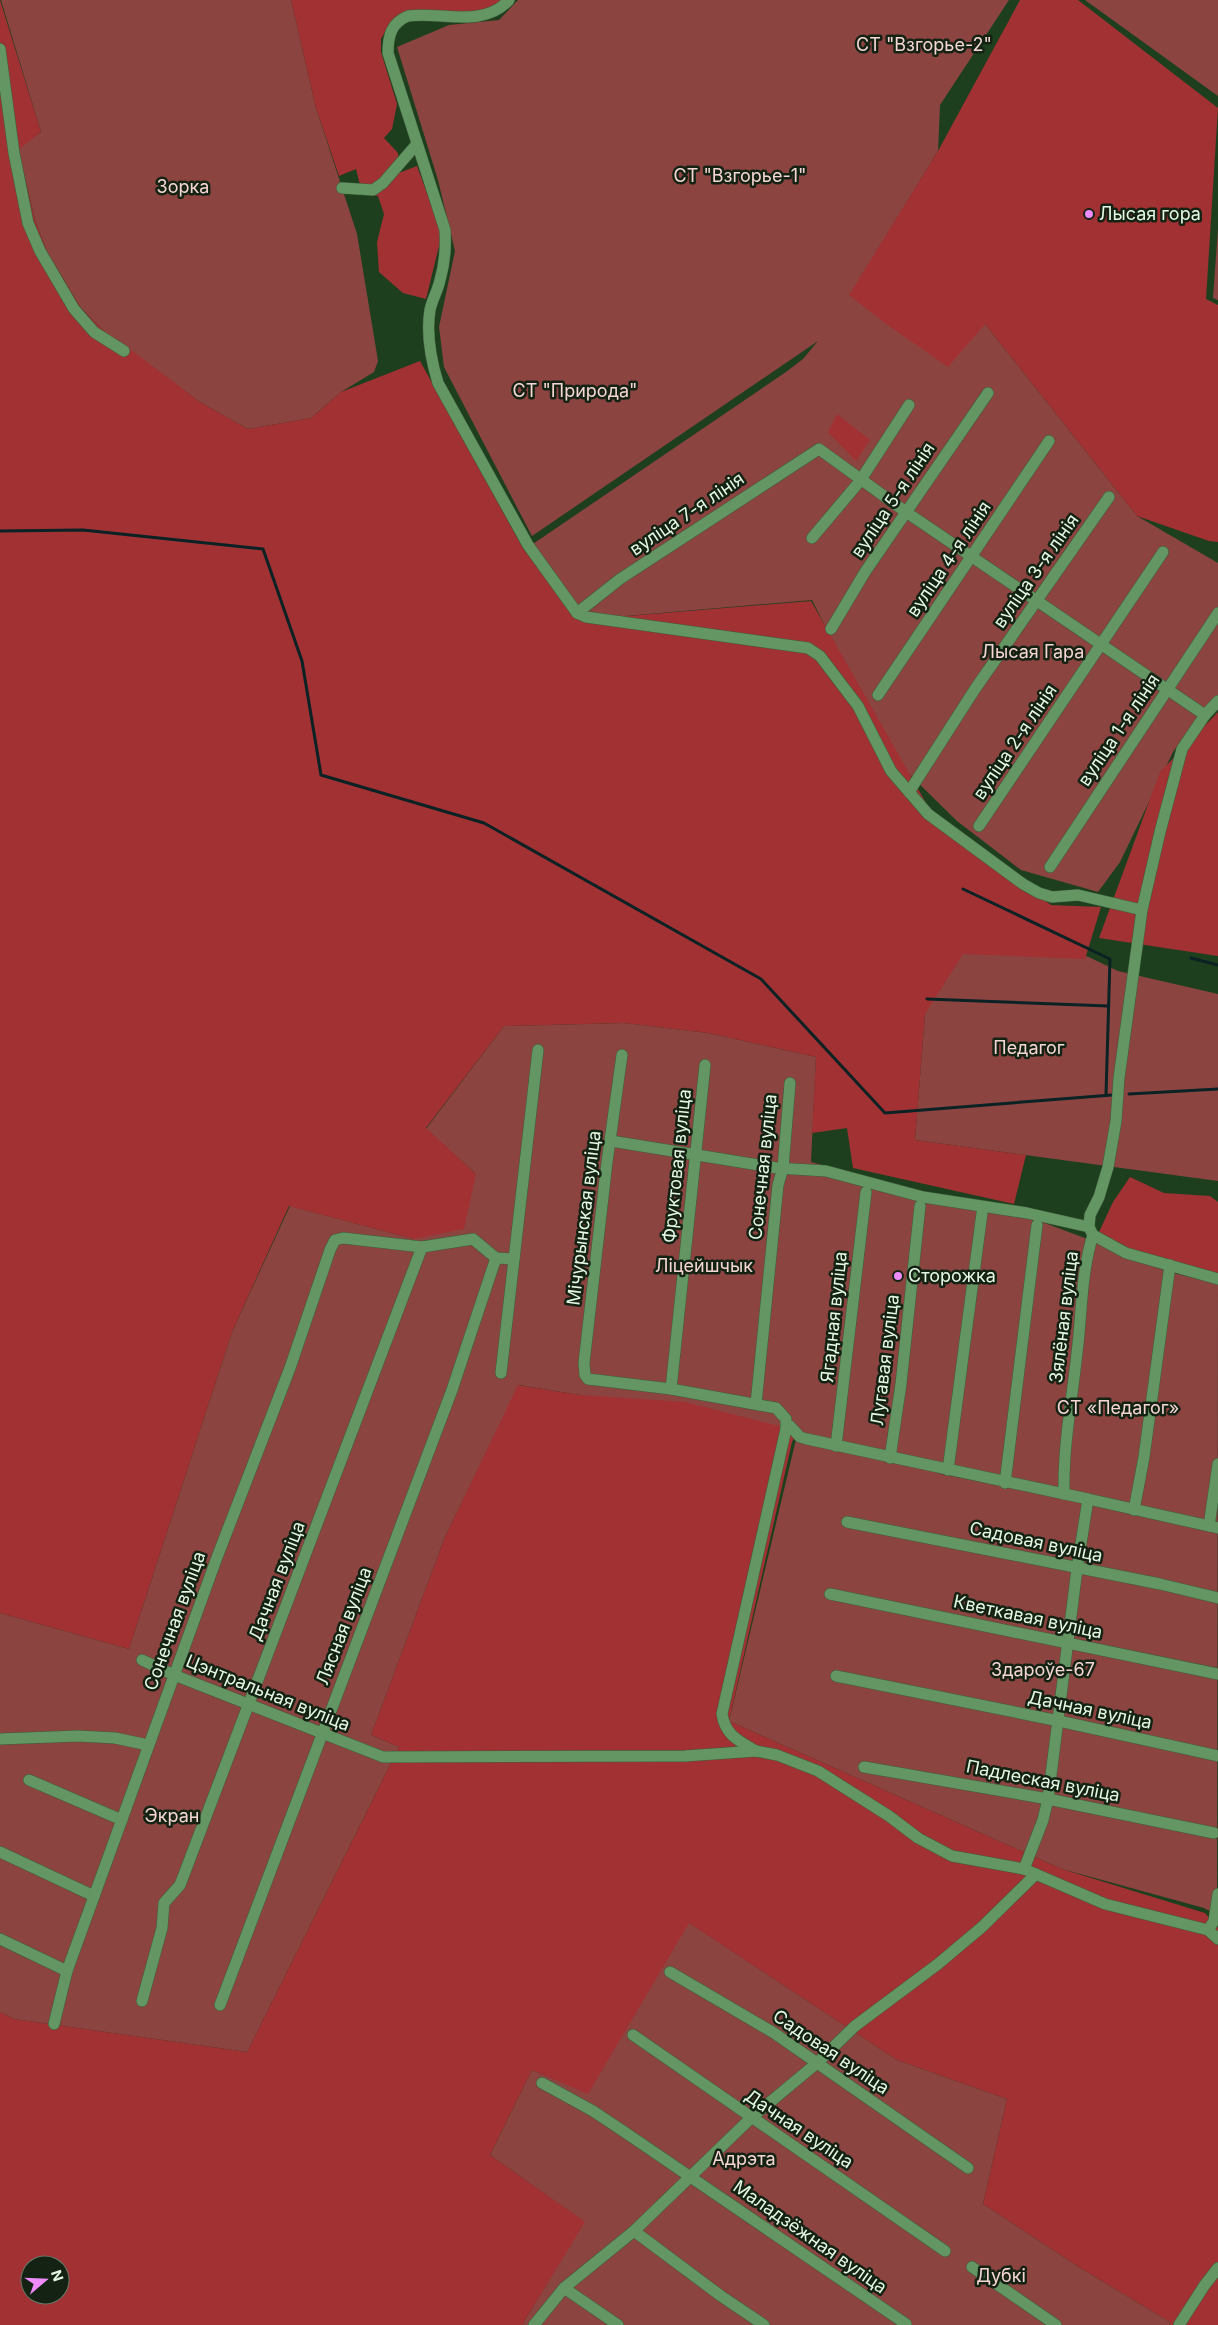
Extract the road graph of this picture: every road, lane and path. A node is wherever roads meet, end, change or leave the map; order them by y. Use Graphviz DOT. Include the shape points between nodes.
graph roads {
  1 [pos="508,0"];
  2 [pos="0,48"];
  3 [pos="416,145"];
  4 [pos="342,188"];
  5 [pos="124,351"];
  6 [pos="988,393"];
  7 [pos="908,405"];
  8 [pos="1049,441"];
  9 [pos="860,481"];
  10 [pos="1109,497"];
  11 [pos="906,512"];
  12 [pos="812,538"];
  13 [pos="1163,552"];
  14 [pos="972,557"];
  15 [pos="1036,601"];
  16 [pos="577,613"];
  17 [pos="1218,613"];
  18 [pos="831,629"];
  19 [pos="1101,645"];
  20 [pos="1166,690"];
  21 [pos="878,695"];
  22 [pos="1218,701"];
  23 [pos="1205,714"];
  24 [pos="909,792"];
  25 [pos="979,826"];
  26 [pos="1050,867"];
  27 [pos="1142,910"];
  28 [pos="538,1050"];
  29 [pos="622,1055"];
  30 [pos="705,1065"];
  31 [pos="790,1083"];
  32 [pos="611,1141"];
  33 [pos="696,1156"];
  34 [pos="783,1168"];
  35 [pos="866,1192"];
  36 [pos="920,1206"];
  37 [pos="982,1213"];
  38 [pos="1037,1225"];
  39 [pos="1091,1231"];
  40 [pos="422,1247"];
  41 [pos="496,1258"];
  42 [pos="514,1259"];
  43 [pos="1170,1265"];
  44 [pos="1218,1279"];
  45 [pos="501,1373"];
  46 [pos="671,1389"];
  47 [pos="756,1404"];
  48 [pos="786,1429"];
  49 [pos="836,1446"];
  50 [pos="890,1458"];
  51 [pos="1218,1464"];
  52 [pos="948,1470"];
  53 [pos="1005,1483"];
  54 [pos="1064,1494"];
  55 [pos="1088,1499"];
  56 [pos="1134,1510"];
  57 [pos="847,1522"];
  58 [pos="1214,1527"];
  59 [pos="1077,1569"];
  60 [pos="830,1594"];
  61 [pos="1218,1598"];
  62 [pos="1069,1645"];
  63 [pos="142,1660"];
  64 [pos="174,1674"];
  65 [pos="1218,1674"];
  66 [pos="836,1676"];
  67 [pos="249,1704"];
  68 [pos="1059,1720"];
  69 [pos="322,1733"];
  70 [pos="0,1739"];
  71 [pos="148,1746"];
  72 [pos="756,1751"];
  73 [pos="1218,1756"];
  74 [pos="864,1767"];
  75 [pos="29,1780"];
  76 [pos="1048,1799"];
  77 [pos="122,1820"];
  78 [pos="1214,1833"];
  79 [pos="0,1852"];
  80 [pos="1024,1869"];
  81 [pos="1036,1874"];
  82 [pos="1218,1894"];
  83 [pos="94,1896"];
  84 [pos="1208,1930"];
  85 [pos="0,1939"];
  86 [pos="1218,1939"];
  87 [pos="67,1971"];
  88 [pos="670,1972"];
  89 [pos="142,2001"];
  90 [pos="220,2005"];
  91 [pos="54,2024"];
  92 [pos="633,2035"];
  93 [pos="817,2063"];
  94 [pos="542,2082"];
  95 [pos="751,2118"];
  96 [pos="968,2168"];
  97 [pos="692,2177"];
  98 [pos="634,2231"];
  99 [pos="945,2251"];
  100 [pos="972,2268"];
  101 [pos="1218,2268"];
  102 [pos="564,2288"];
  103 [pos="906,2324"];
  104 [pos="534,2325"];
  105 [pos="618,2325"];
  106 [pos="764,2325"];
  107 [pos="1056,2325"];
  108 [pos="1179,2325"];
  1 -- 3 [label="street" via="493,12 478,16 419,14 400,19 392,27 388,53"];
  2 -- 5 [label="street" via="14,153 28,223 40,252 74,310 94,332"];
  3 -- 4 [label="street" via="384,183 372,190"];
  3 -- 16 [label="street" via="445,230 446,250 441,279 430,310 431,359 438,383 528,545"];
  6 -- 11 [label="street, вуліца 5-я лінія"];
  7 -- 9 [label="street"];
  8 -- 14 [label="street, вуліца 4-я лінія"];
  9 -- 11 [label="street"];
  9 -- 12 [label="street"];
  9 -- 16 [label="street, вуліца 7-я лінія" via="819,449 620,579"];
  10 -- 15 [label="street, вуліца 3-я лінія"];
  11 -- 14 [label="street"];
  11 -- 18 [label="street, вуліца 5-я лінія"];
  13 -- 19 [label="street, вуліца 2-я лінія"];
  14 -- 15 [label="street"];
  14 -- 21 [label="street, вуліца 4-я лінія"];
  15 -- 19 [label="street"];
  15 -- 24 [label="street, вуліца 3-я лінія"];
  16 -- 24 [label="street" via="586,617 808,648 820,656 858,706 891,771"];
  17 -- 20 [label="street, вуліца 1-я лінія"];
  19 -- 20 [label="street"];
  19 -- 25 [label="street, вуліца 2-я лінія"];
  20 -- 23 [label="street"];
  20 -- 26 [label="street, вуліца 1-я лінія"];
  22 -- 23 [label="street, Зялёная вуліца"];
  23 -- 27 [label="street, Зялёная вуліца" via="1182,749"];
  24 -- 27 [label="street" via="928,814 1039,893 1078,895"];
  27 -- 39 [label="street, Зялёная вуліца" via="1116,1121 1108,1167 1090,1215"];
  28 -- 42 [label="street"];
  29 -- 32 [label="street, Мічурынская вуліца"];
  30 -- 33 [label="street, Фруктовая вуліца"];
  31 -- 34 [label="street, Сонечная вуліца"];
  32 -- 33 [label="street"];
  32 -- 46 [label="street, Мічурынская вуліца" via="585,1375 594,1381"];
  33 -- 34 [label="street"];
  33 -- 46 [label="street, Фруктовая вуліца"];
  34 -- 39 [label="street" via="826,1171 923,1197 1027,1213"];
  34 -- 47 [label="street, Сонечная вуліца" via="777,1194"];
  35 -- 49 [label="street, Ягадная вуліца"];
  36 -- 50 [label="street, Лугавая вуліца"];
  37 -- 52 [label="street"];
  38 -- 53 [label="street"];
  39 -- 43 [label="street" via="1126,1253"];
  39 -- 54 [label="street, Зялёная вуліца" via="1065,1436"];
  40 -- 41 [label="street" via="473,1238"];
  40 -- 64 [label="street, Сонечная вуліца" via="343,1238 335,1240"];
  40 -- 67 [label="street, Дачная вуліца"];
  41 -- 42 [label="street"];
  41 -- 69 [label="street, Лясная вуліца" via="452,1390"];
  42 -- 45 [label="street"];
  43 -- 44 [label="street"];
  43 -- 56 [label="street"];
  46 -- 47 [label="street"];
  47 -- 48 [label="street" via="782,1412"];
  48 -- 49 [label="street" via="790,1426 800,1437"];
  48 -- 72 [label="street" via="722,1714 724,1726 731,1735"];
  49 -- 50 [label="street"];
  50 -- 52 [label="street"];
  51 -- 58 [label="street"];
  52 -- 53 [label="street"];
  53 -- 54 [label="street"];
  54 -- 55 [label="street"];
  55 -- 56 [label="street"];
  55 -- 59 [label="street"];
  56 -- 58 [label="street"];
  57 -- 59 [label="street, Садовая вуліца"];
  59 -- 61 [label="street, Садовая вуліца"];
  59 -- 62 [label="street"];
  60 -- 62 [label="street, Кветкавая вуліца"];
  62 -- 65 [label="street, Кветкавая вуліца"];
  62 -- 68 [label="street"];
  63 -- 64 [label="street, Цэнтральная вуліца"];
  64 -- 67 [label="street, Цэнтральная вуліца"];
  64 -- 71 [label="street, Сонечная вуліца"];
  66 -- 68 [label="street, Дачная вуліца"];
  67 -- 69 [label="street, Цэнтральная вуліца"];
  67 -- 89 [label="street, Дачная вуліца" via="180,1885 164,1903 162,1928"];
  68 -- 73 [label="street, Дачная вуліца"];
  68 -- 76 [label="street"];
  69 -- 72 [label="street, Цэнтральная вуліца" via="383,1757 684,1756"];
  69 -- 90 [label="street, Лясная вуліца"];
  70 -- 71 [label="street" via="78,1736 115,1738"];
  71 -- 77 [label="street, Сонечная вуліца"];
  72 -- 80 [label="street" via="776,1754 818,1771 918,1838 952,1856"];
  74 -- 76 [label="street, Падлеская вуліца"];
  75 -- 77 [label="street"];
  76 -- 78 [label="street, Падлеская вуліца"];
  76 -- 80 [label="street"];
  77 -- 83 [label="street, Сонечная вуліца"];
  79 -- 83 [label="street"];
  80 -- 81 [label="street"];
  81 -- 84 [label="street" via="1105,1904"];
  81 -- 93 [label="street" via="982,1927 854,2026"];
  82 -- 84 [label="street" via="1214,1921"];
  83 -- 87 [label="street, Сонечная вуліца"];
  84 -- 86 [label="street"];
  85 -- 87 [label="street"];
  87 -- 91 [label="street, Сонечная вуліца"];
  88 -- 93 [label="street, Садовая вуліца" via="774,2033"];
  92 -- 95 [label="street, Дачная вуліца"];
  93 -- 95 [label="street"];
  93 -- 96 [label="street, Садовая вуліца"];
  94 -- 97 [label="street, Маладзёжная вуліца" via="593,2111"];
  95 -- 97 [label="street"];
  95 -- 99 [label="street, Дачная вуліца"];
  97 -- 98 [label="street"];
  97 -- 103 [label="street, Маладзёжная вуліца"];
  98 -- 102 [label="street"];
  98 -- 106 [label="street"];
  100 -- 107 [label="street"];
  101 -- 108 [label="street"];
  102 -- 104 [label="street"];
  102 -- 105 [label="street"];
}
